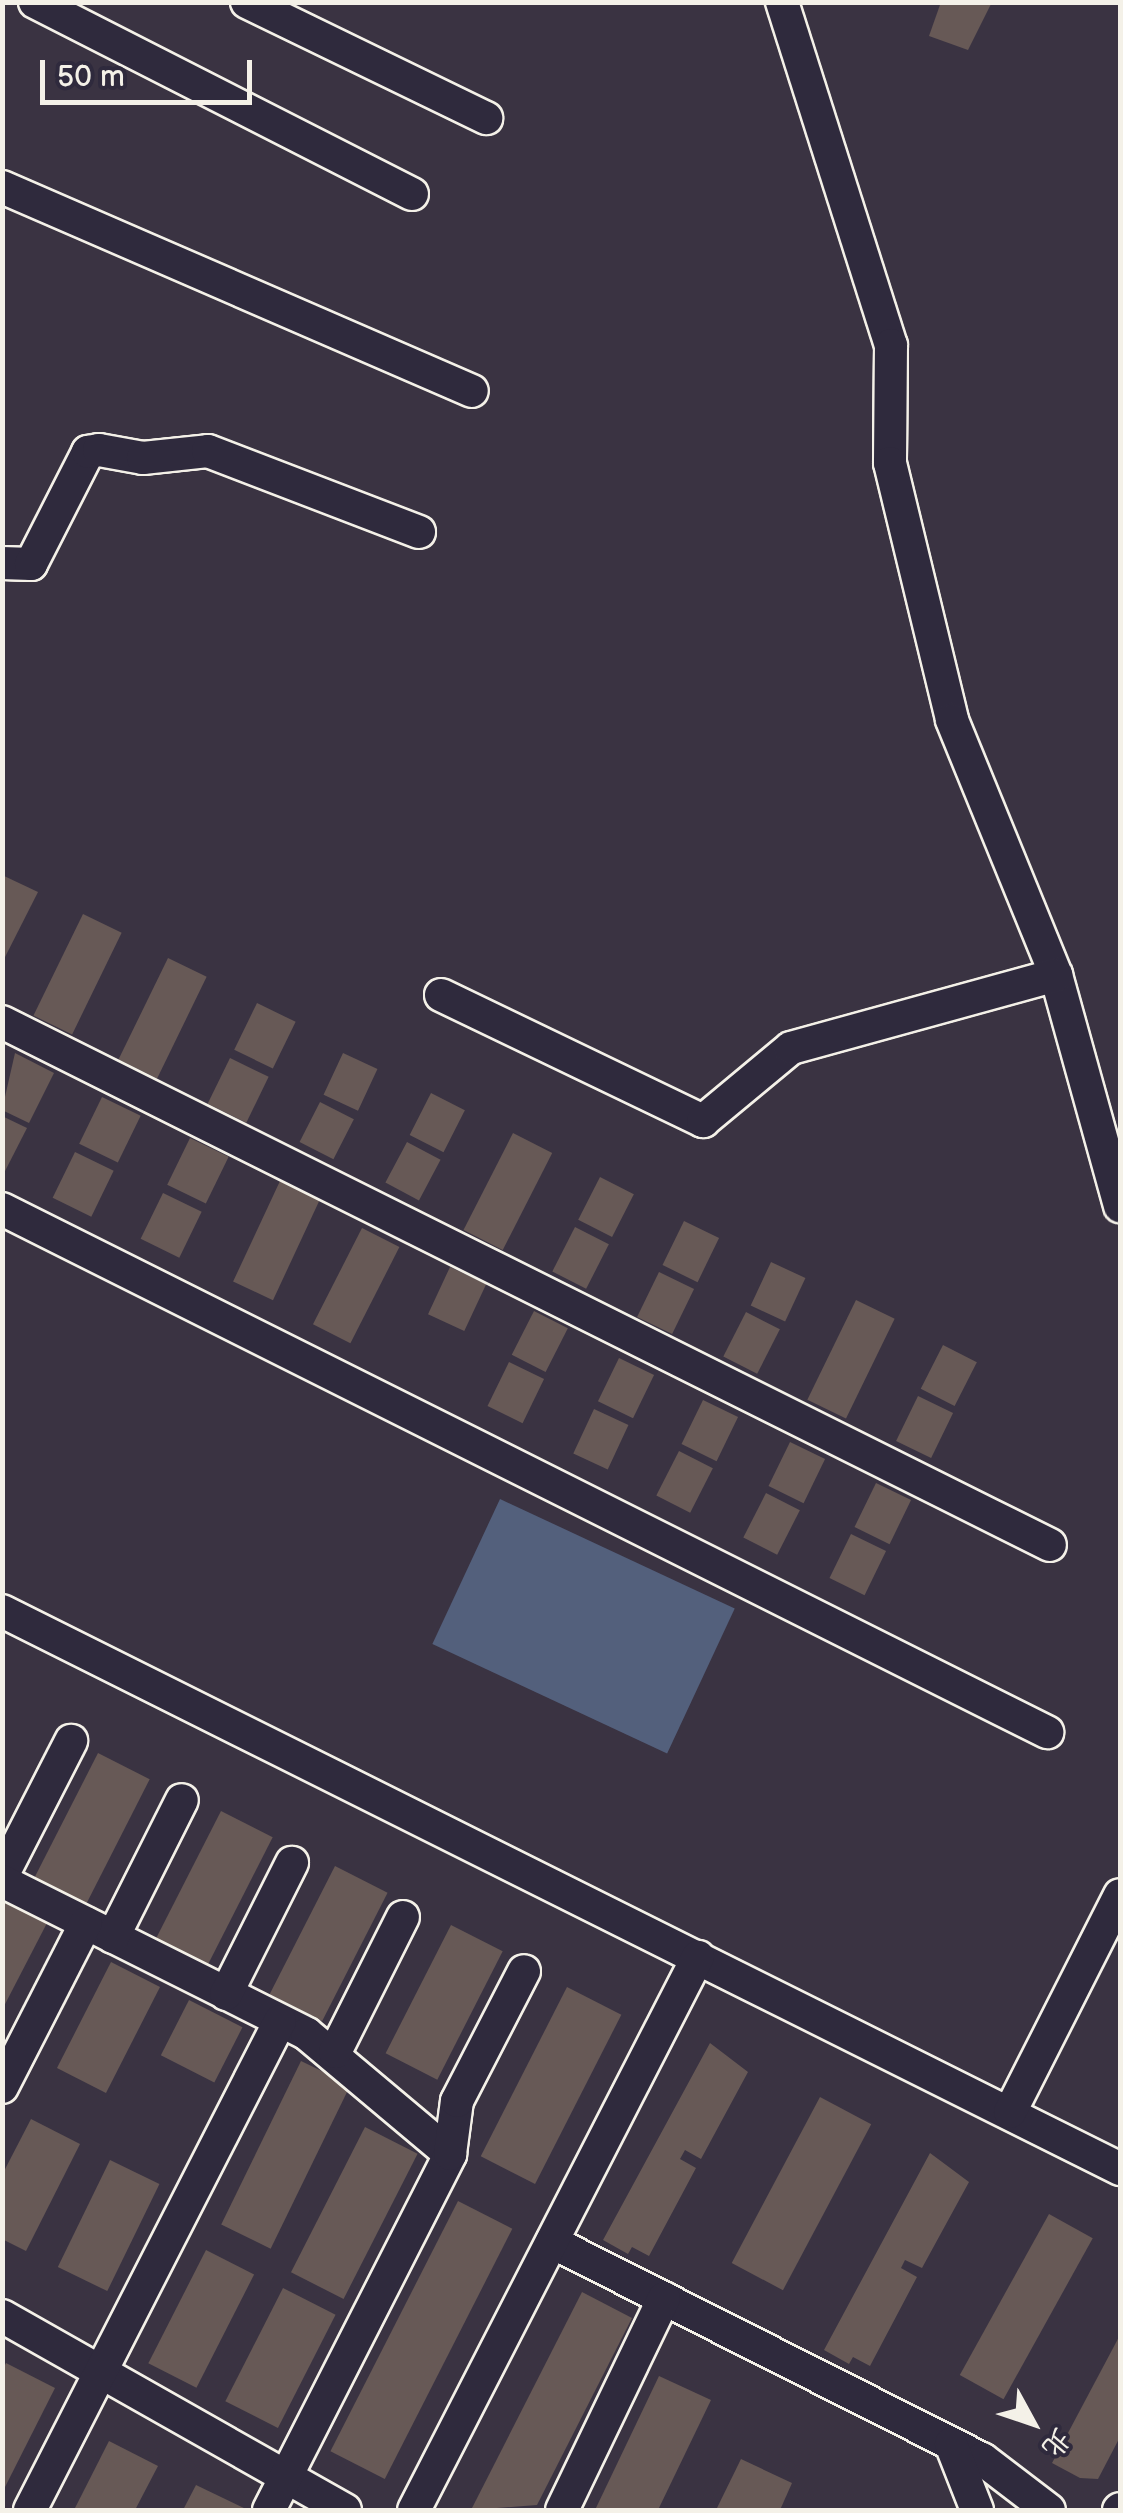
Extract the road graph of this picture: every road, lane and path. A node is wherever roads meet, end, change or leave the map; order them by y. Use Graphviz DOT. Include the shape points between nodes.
graph roads {
  1 [pos="247,2"];
  2 [pos="782,2"];
  3 [pos="51,6"];
  4 [pos="486,118"];
  5 [pos="2,187"];
  6 [pos="412,194"];
  7 [pos="472,390"];
  8 [pos="418,532"];
  9 [pos="2,562"];
  10 [pos="1056,975"];
  11 [pos="441,995"];
  12 [pos="2,1022"];
  13 [pos="1120,1206"];
  14 [pos="2,1209"];
  15 [pos="1050,1544"];
  16 [pos="2,1611"];
  17 [pos="1047,1732"];
  18 [pos="71,1742"];
  19 [pos="182,1800"];
  20 [pos="292,1863"];
  21 [pos="2,1878"];
  22 [pos="1120,1895"];
  23 [pos="403,1917"];
  24 [pos="99,1930"];
  25 [pos="698,1957"];
  26 [pos="524,1972"];
  27 [pos="226,1994"];
  28 [pos="280,2021"];
  29 [pos="335,2052"];
  30 [pos="2,2087"];
  31 [pos="1010,2112"];
  32 [pos="450,2154"];
  33 [pos="1120,2169"];
  34 [pos="552,2242"];
  35 [pos="664,2298"];
  36 [pos="2,2316"];
  37 [pos="103,2368"];
  38 [pos="951,2444"];
  39 [pos="286,2476"];
  40 [pos="30,2510"];
  41 [pos="269,2510"];
  42 [pos="345,2510"];
  43 [pos="414,2510"];
  44 [pos="562,2510"];
  45 [pos="977,2510"];
  46 [pos="1049,2510"];
  1 -- 4 [label="street"];
  2 -- 10 [label="street" via="892,345 890,463 952,720"];
  3 -- 6 [label="street"];
  5 -- 7 [label="street"];
  8 -- 9 [label="street" via="208,450 143,458 99,450 88,452 31,564"];
  10 -- 11 [label="street" via="791,1048 703,1121"];
  10 -- 13 [label="street"];
  12 -- 15 [label="street"];
  14 -- 17 [label="street"];
  16 -- 25 [label="street"];
  18 -- 21 [label="street"];
  19 -- 24 [label="street"];
  20 -- 27 [label="street"];
  21 -- 24 [label="street"];
  22 -- 31 [label="street"];
  23 -- 29 [label="street"];
  24 -- 27 [label="street"];
  24 -- 30 [label="street"];
  25 -- 31 [label="street"];
  25 -- 34 [label="street"];
  26 -- 32 [label="street" via="457,2101"];
  27 -- 28 [label="street"];
  28 -- 29 [label="street"];
  28 -- 37 [label="street"];
  29 -- 32 [label="street"];
  31 -- 33 [label="street"];
  32 -- 39 [label="street"];
  34 -- 35 [label="street"];
  34 -- 43 [label="street"];
  35 -- 38 [label="street"];
  35 -- 44 [label="street"];
  36 -- 37 [label="street"];
  37 -- 39 [label="street"];
  37 -- 40 [label="street"];
  38 -- 45 [label="street"];
  38 -- 46 [label="street"];
  39 -- 41 [label="street"];
  39 -- 42 [label="street"];
}
